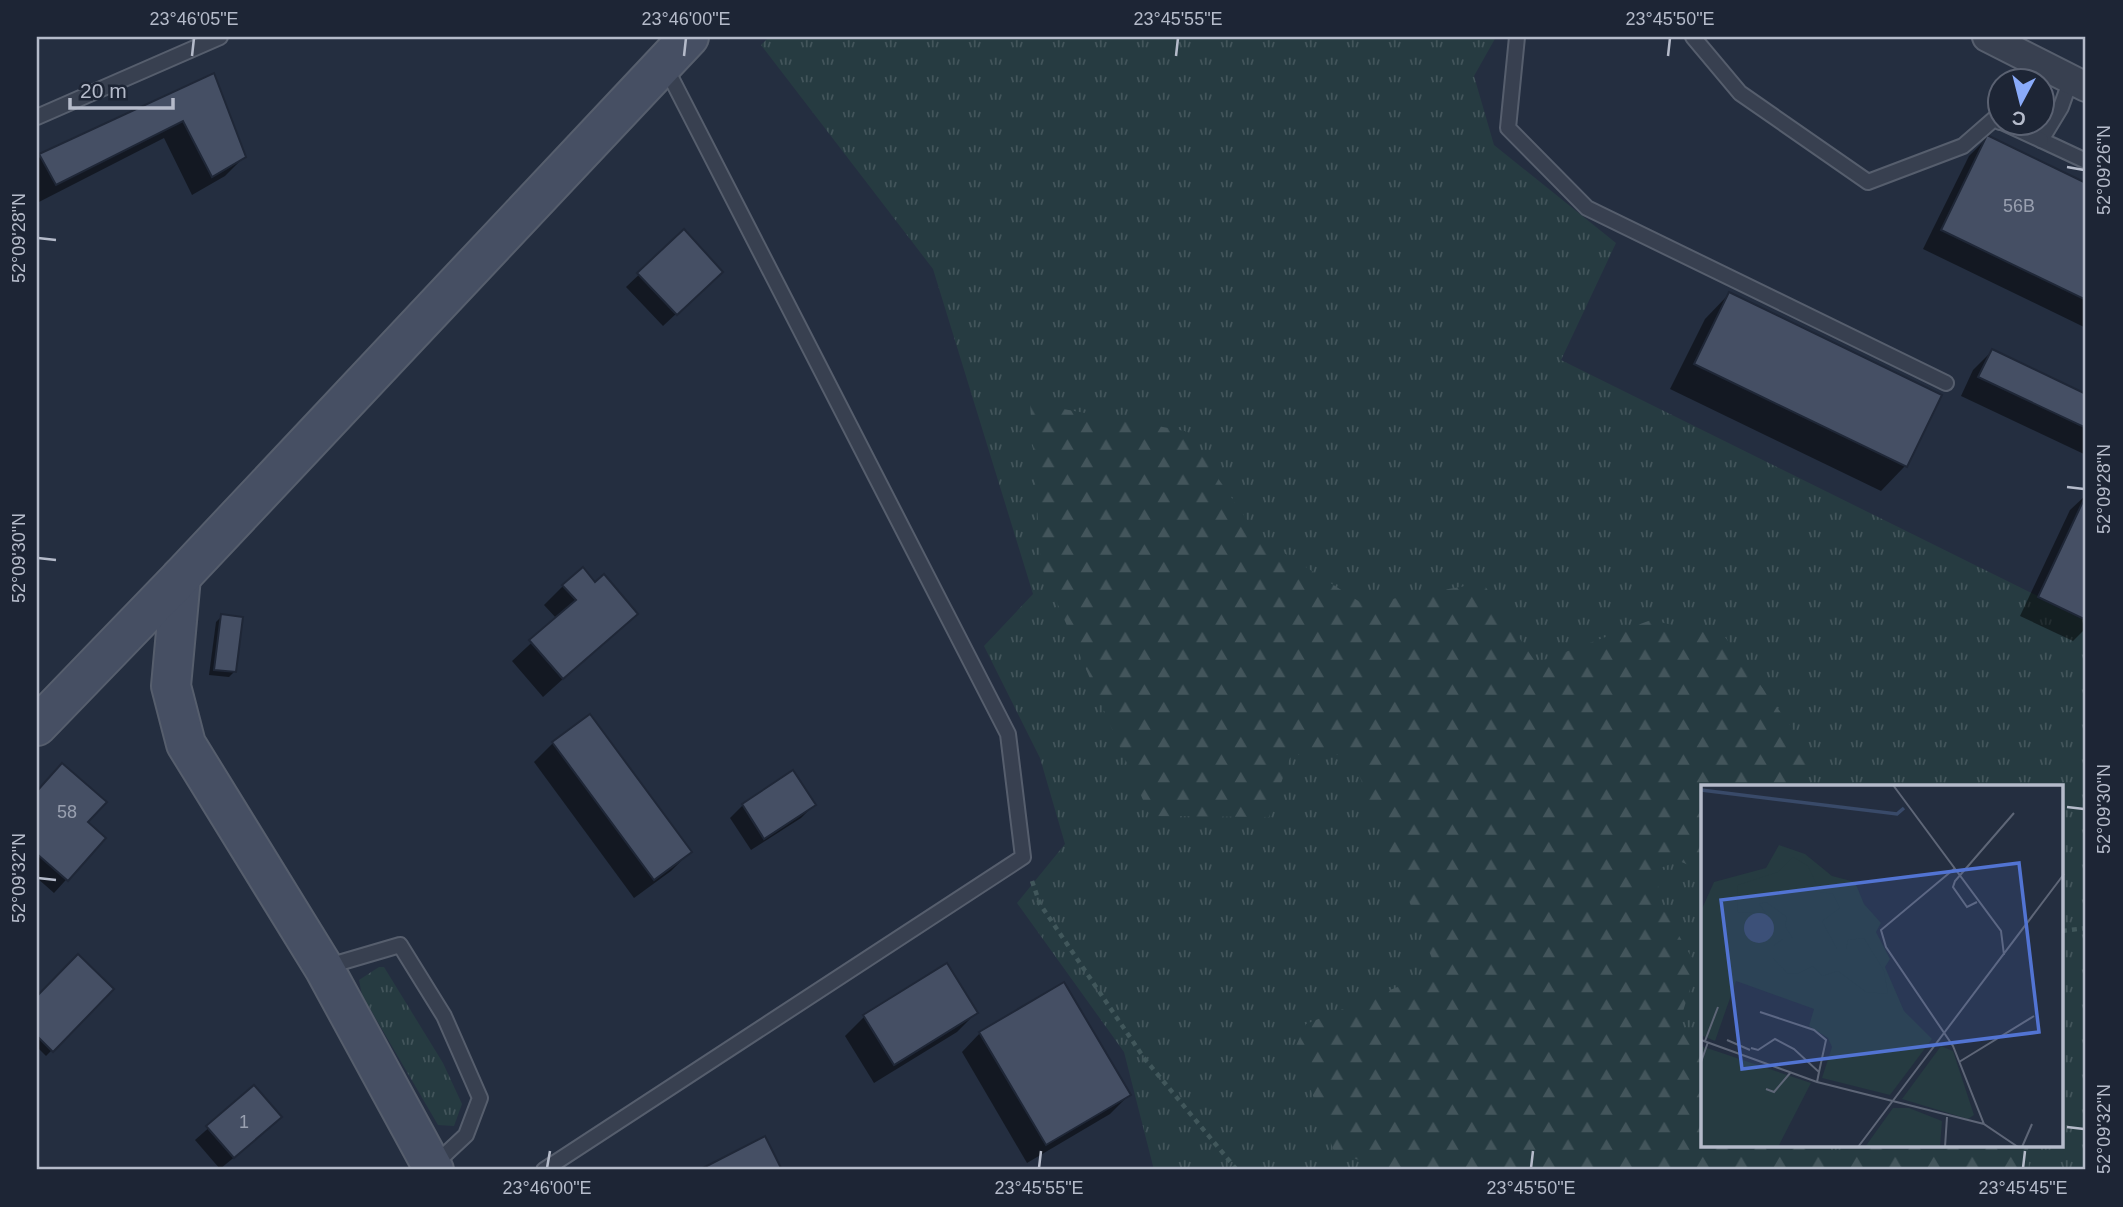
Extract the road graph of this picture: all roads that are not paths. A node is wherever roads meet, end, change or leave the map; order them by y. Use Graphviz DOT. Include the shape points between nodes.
graph roads {
  1 [pos="220,37"];
  2 [pos="1517,37"];
  3 [pos="1693,37"];
  4 [pos="1987,37"];
  5 [pos="668,45"];
  6 [pos="2078,83"];
  7 [pos="37,117"];
  8 [pos="1986,125"];
  9 [pos="2032,136"];
  10 [pos="2041,140"];
  11 [pos="2086,161"];
  12 [pos="1946,383"];
  13 [pos="181,577"];
  14 [pos="37,726"];
  15 [pos="324,968"];
  16 [pos="431,1169"];
  17 [pos="544,1170"];
  1 -- 7 [label="lane"];
  2 -- 12 [label="lane" via="1508,128 1587,208"];
  3 -- 8 [label="lane" via="1740,93 1868,182 1963,146"];
  4 -- 6 [label="street"];
  5 -- 13 [label="street"];
  5 -- 17 [label="lane" via="1008,734 1023,856"];
  6 -- 10 [label="lane"];
  9 -- 10 [label="lane"];
  10 -- 11 [label="lane"];
  13 -- 14 [label="street"];
  13 -- 15 [label="street" via="172,686 186,744"];
  15 -- 16 [label="street"];
  15 -- 16 [label="lane" via="400,945 444,1016 480,1098 466,1135"];
}
